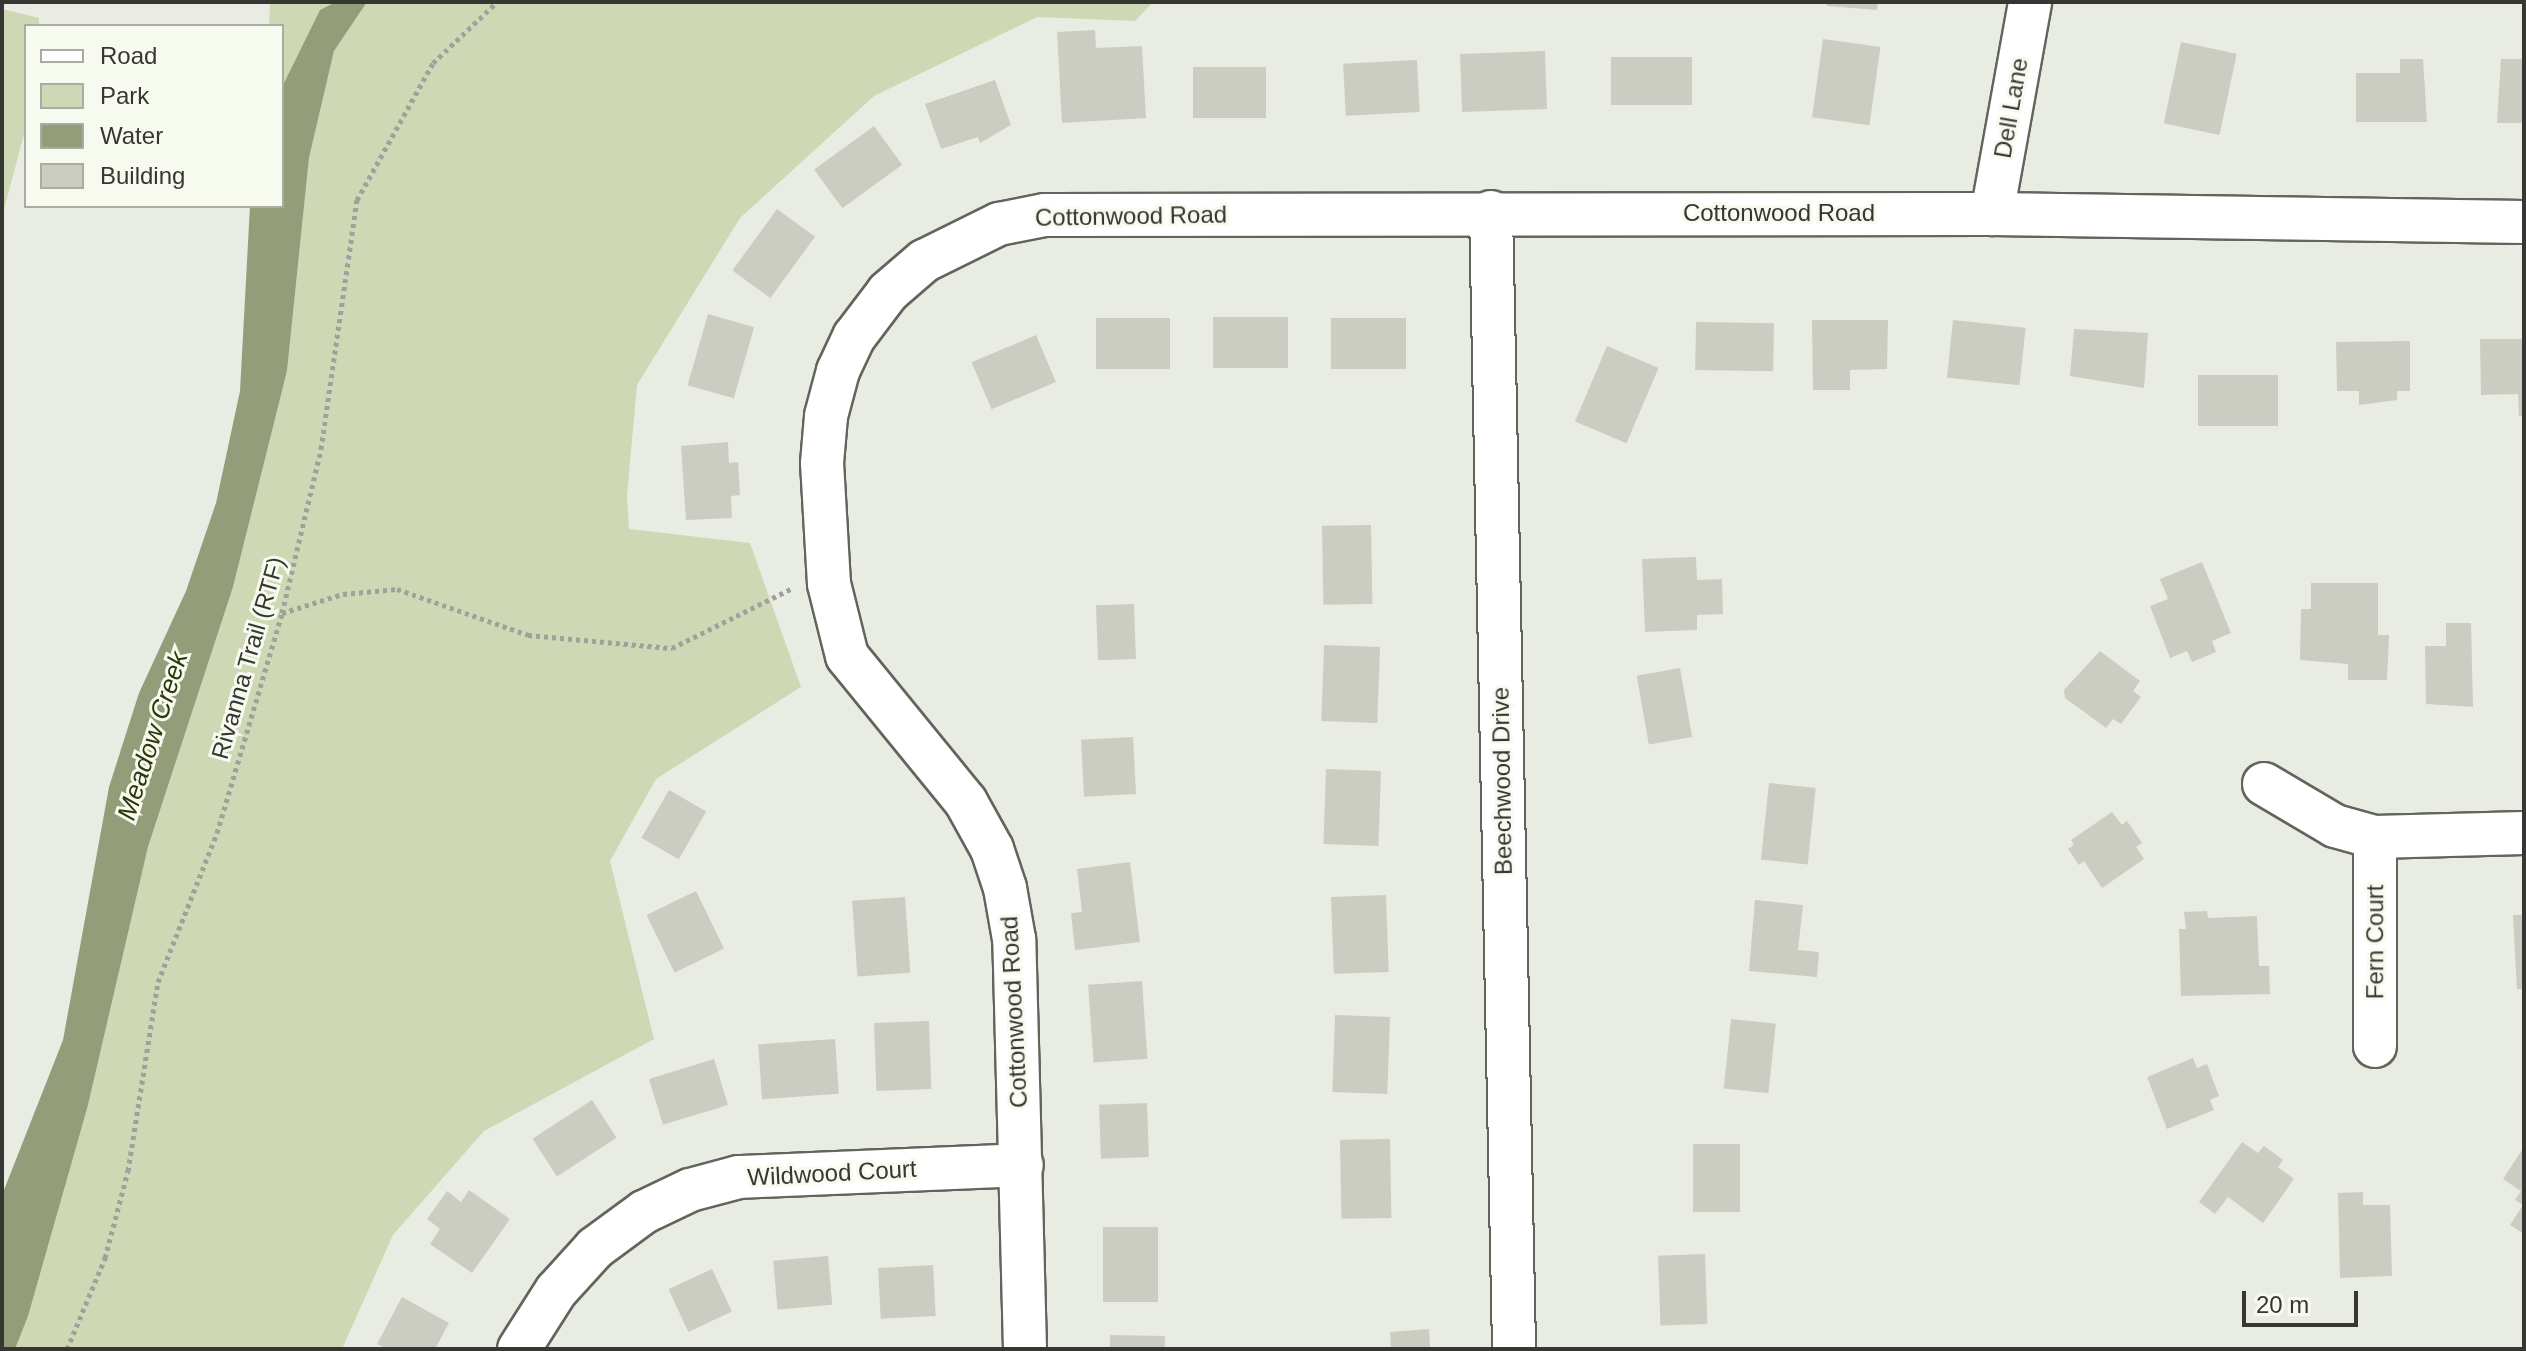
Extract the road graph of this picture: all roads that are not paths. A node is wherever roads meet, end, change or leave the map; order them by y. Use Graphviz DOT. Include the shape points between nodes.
graph roads {
  1 [pos="2030,2"];
  2 [pos="1491,212"];
  3 [pos="1992,214"];
  4 [pos="2524,222"];
  5 [pos="2264,784"];
  6 [pos="2524,833"];
  7 [pos="2375,837"];
  8 [pos="2375,1046"];
  9 [pos="1022,1165"];
  10 [pos="519,1349"];
  11 [pos="1025,1349"];
  12 [pos="1514,1349"];
  1 -- 3 [label="street, Dell Lane"];
  2 -- 3 [label="street, Cottonwood Road"];
  2 -- 9 [label="street, Cottonwood Road" via="1045,215 999,224 924,261 888,292 854,337 826,416 822,463 832,605 847,656 966,802 992,849 1014,939"];
  2 -- 12 [label="street, Beechwood Drive"];
  3 -- 4 [label="street, Cottonwood Road"];
  5 -- 7 [label="street" via="2335,826"];
  6 -- 7 [label="street"];
  7 -- 8 [label="street, Fern Court"];
  9 -- 10 [label="street, Wildwood Court" via="739,1177 690,1190 644,1212 595,1248 556,1291"];
  9 -- 11 [label="street, Cottonwood Road"];
}
